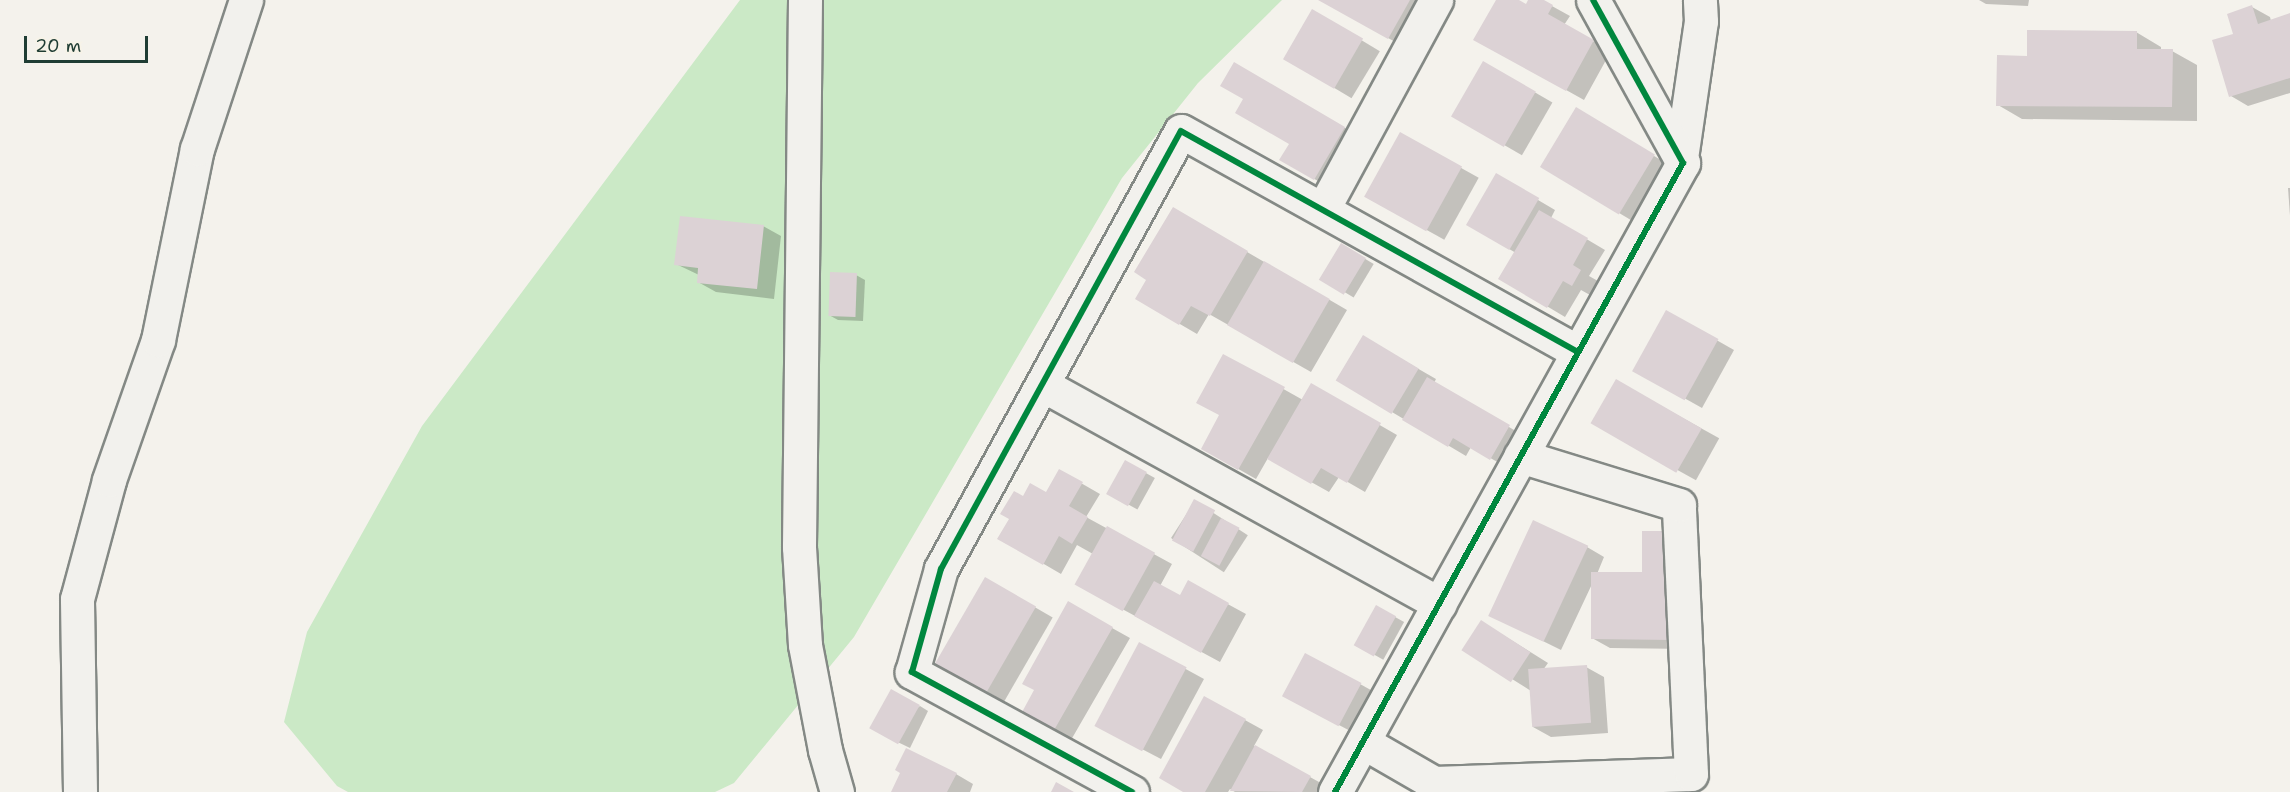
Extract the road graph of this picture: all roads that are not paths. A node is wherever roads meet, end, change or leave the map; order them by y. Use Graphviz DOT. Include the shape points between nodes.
graph roads {
  1 [pos="246,0"];
  2 [pos="805,0"];
  3 [pos="1436,0"];
  4 [pos="1593,0"];
  5 [pos="1700,0"];
  6 [pos="1681,158"];
  7 [pos="1323,209"];
  8 [pos="1577,351"];
  9 [pos="1043,385"];
  10 [pos="1520,456"];
  11 [pos="1439,604"];
  12 [pos="1363,742"];
  13 [pos="80,792"];
  14 [pos="837,792"];
  15 [pos="1132,792"];
  16 [pos="1335,792"];
  1 -- 13 [label="street" via="197,149 158,340 109,480 77,599"];
  2 -- 14 [label="street" via="799,548 805,645"];
  3 -- 7 [label="street"];
  4 -- 6 [label="street"];
  5 -- 6 [label="street" via="1701,21"];
  6 -- 8 [label="street" via="1683,163"];
  7 -- 8 [label="street"];
  7 -- 9 [label="street" via="1181,131"];
  8 -- 10 [label="street"];
  9 -- 11 [label="street"];
  9 -- 15 [label="street" via="941,569 912,672"];
  10 -- 11 [label="street"];
  10 -- 12 [label="street" via="1679,505 1691,774 1434,783"];
  11 -- 12 [label="street"];
  12 -- 16 [label="street"];
}
